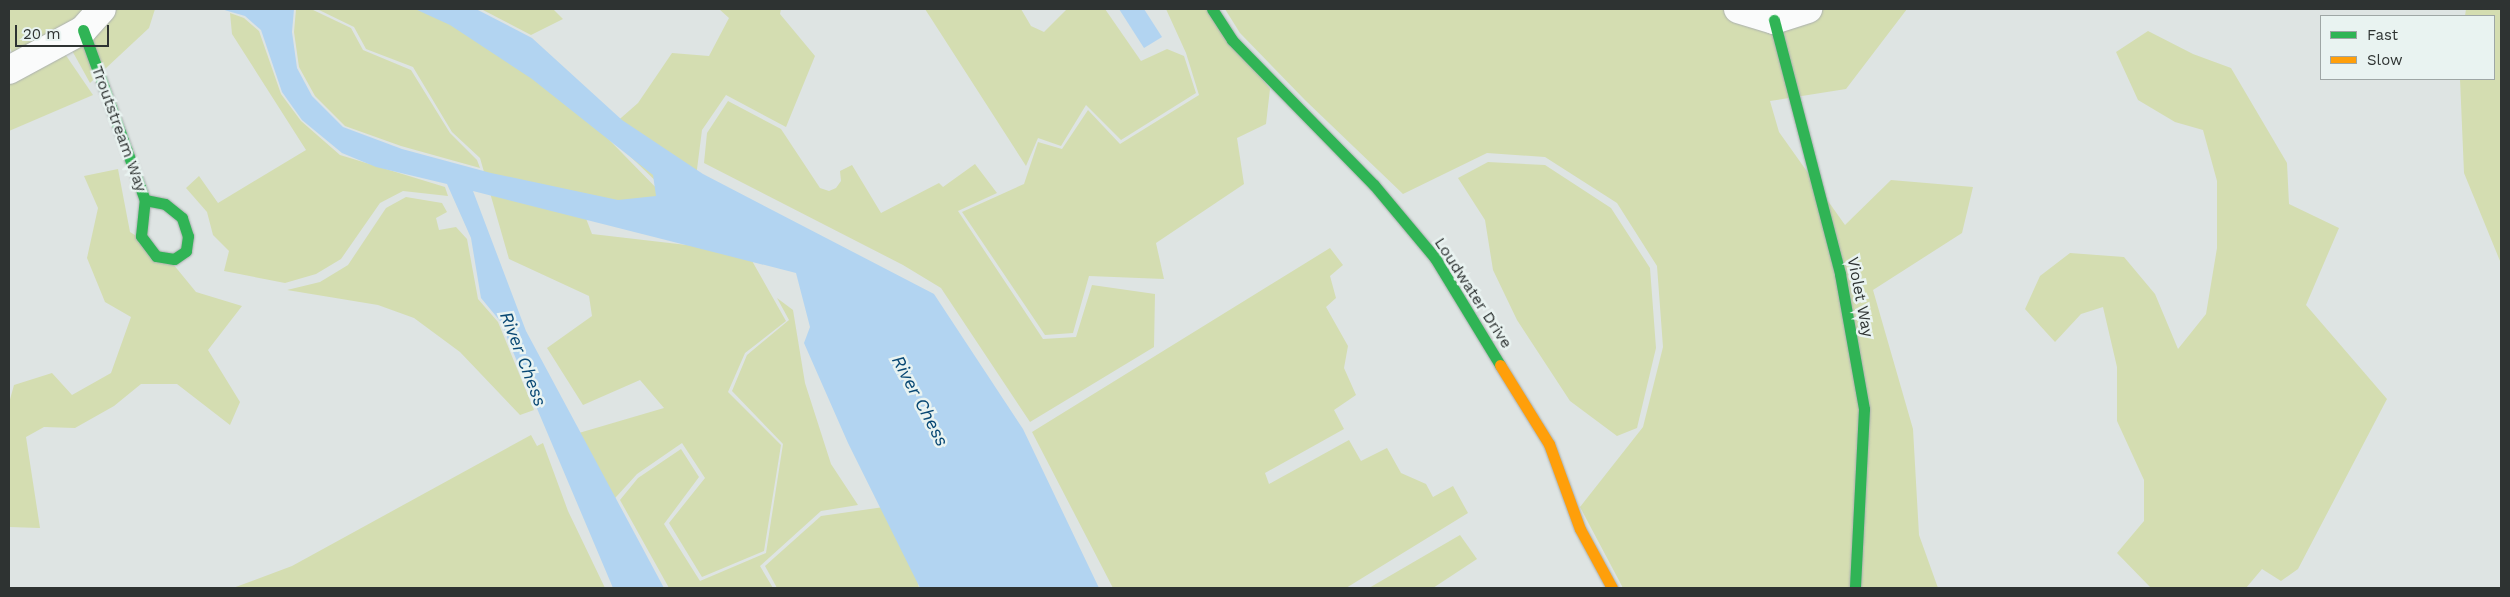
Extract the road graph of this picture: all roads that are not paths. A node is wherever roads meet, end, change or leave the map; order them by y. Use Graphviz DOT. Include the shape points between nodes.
graph roads {
  1 [pos="102,9"];
  2 [pos="1212,9"];
  3 [pos="1738,9"];
  4 [pos="1808,9"];
  5 [pos="1774,20"];
  6 [pos="84,30"];
  7 [pos="9,70"];
  8 [pos="146,200"];
  9 [pos="1612,588"];
  10 [pos="1855,588"];
  1 -- 6 [label="street"];
  2 -- 9 [label="street, Loudwater Drive" via="1232,40 1374,185 1435,258 1549,444 1580,529"];
  3 -- 5 [label="street"];
  4 -- 5 [label="street"];
  5 -- 10 [label="street, Violet Way" via="1840,274 1864,409"];
  6 -- 7 [label="street"];
  6 -- 8 [label="street, Troutstream Way"];
  8 -- 8 [label="street, Troutstream Way" via="141,236 148,246 156,256 174,258 186,251 188,236 182,218 165,204"];
}
